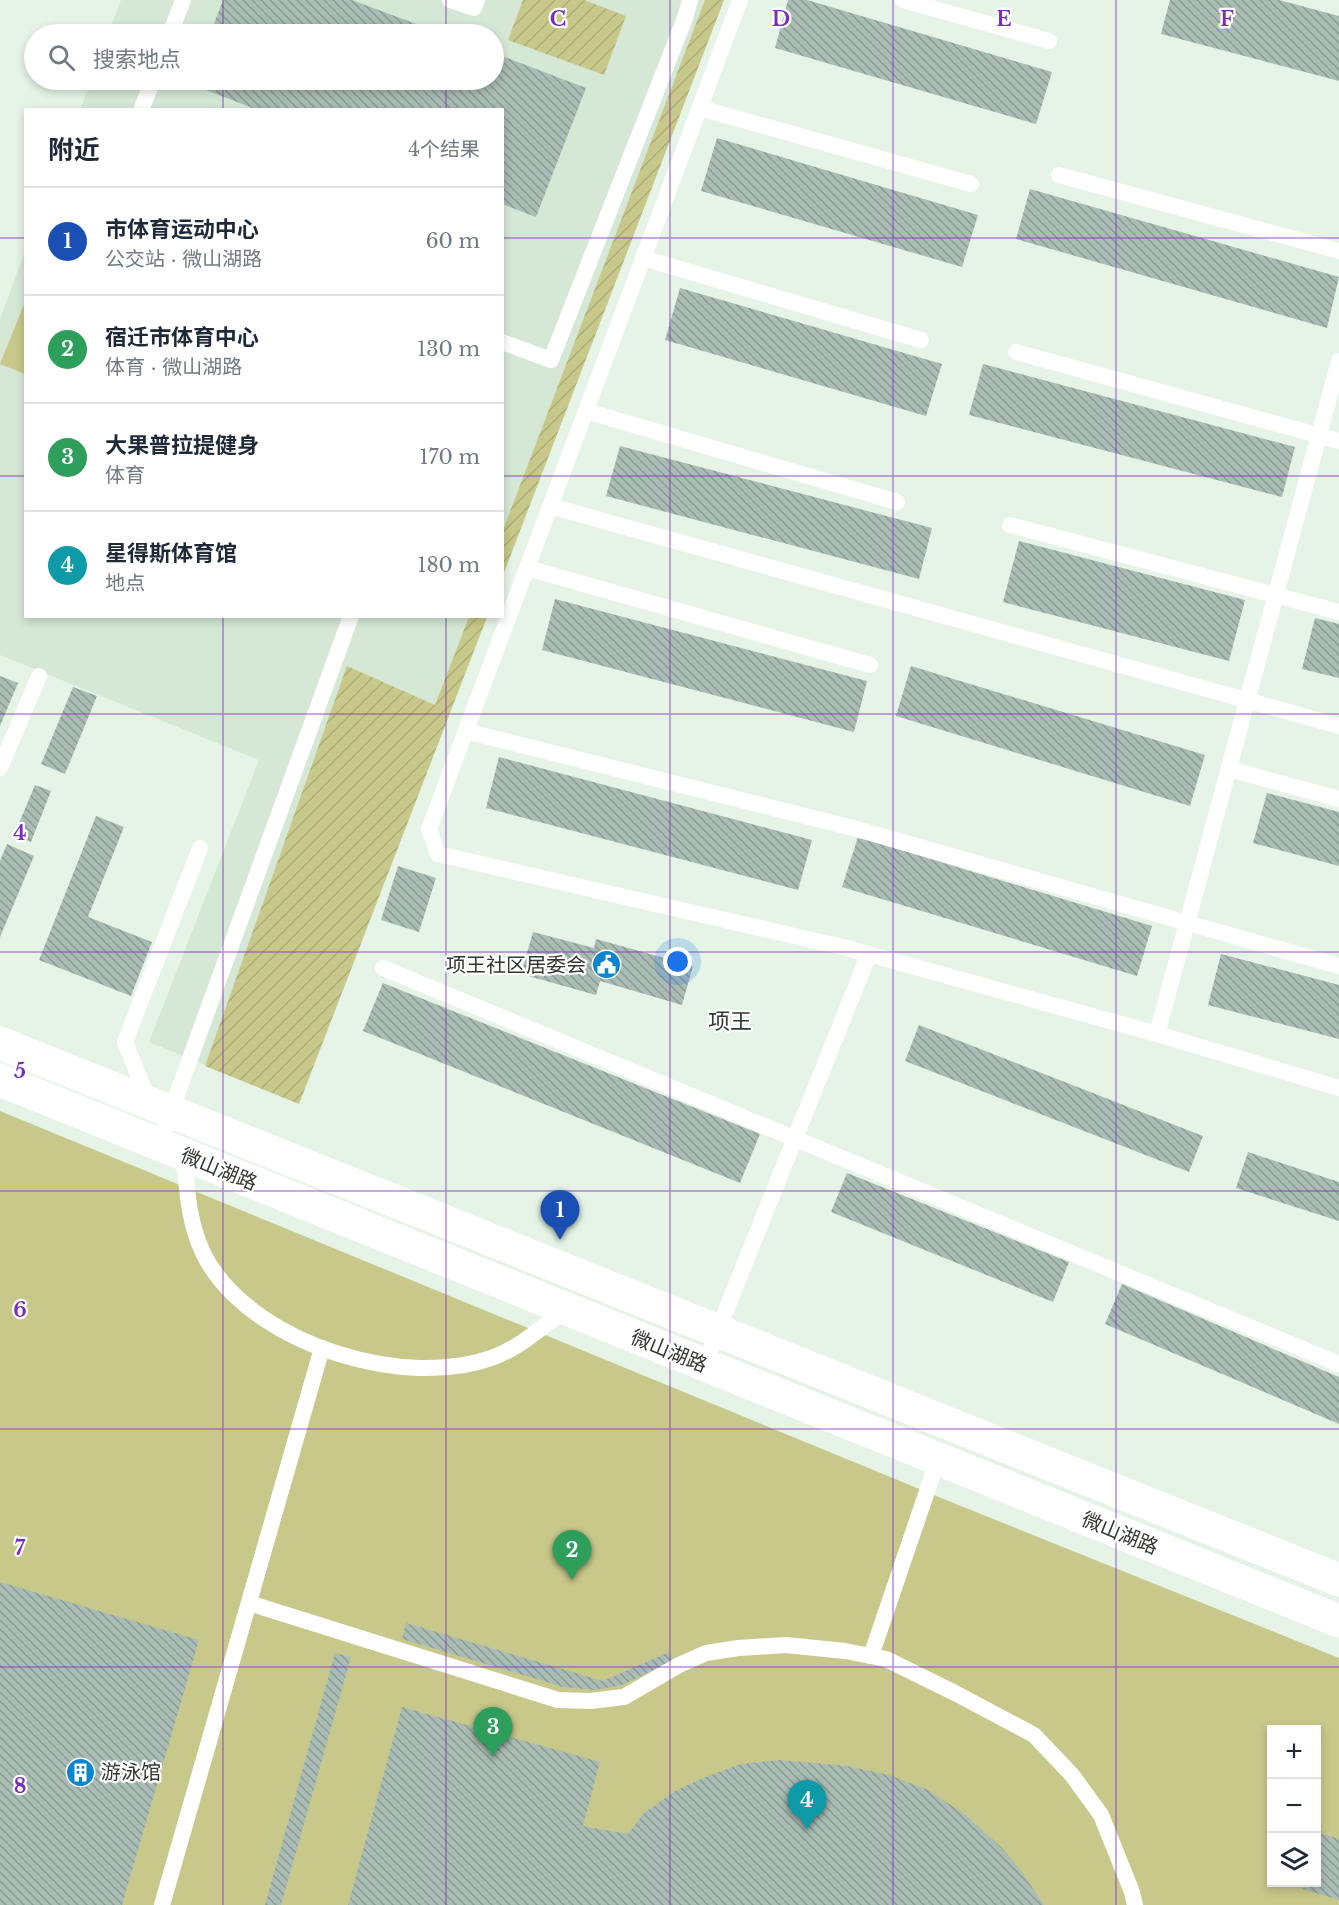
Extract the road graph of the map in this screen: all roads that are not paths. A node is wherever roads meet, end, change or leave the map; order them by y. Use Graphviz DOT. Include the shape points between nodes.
graph roads {
  1 [pos="183,0"];
  2 [pos="450,0"];
  3 [pos="477,0"];
  4 [pos="690,0"];
  5 [pos="740,0"];
  6 [pos="903,0"];
  7 [pos="174,24"];
  8 [pos="1049,41"];
  9 [pos="149,90"];
  10 [pos="142,108"];
  11 [pos="700,108"];
  12 [pos="1059,175"];
  13 [pos="971,184"];
  14 [pos="1339,251"];
  15 [pos="643,258"];
  16 [pos="921,340"];
  17 [pos="504,343"];
  18 [pos="1016,352"];
  19 [pos="1339,361"];
  20 [pos="586,411"];
  21 [pos="1319,435"];
  22 [pos="1339,441"];
  23 [pos="897,502"];
  24 [pos="550,506"];
  25 [pos="1010,525"];
  26 [pos="527,568"];
  27 [pos="1276,596"];
  28 [pos="1339,612"];
  29 [pos="350,618"];
  30 [pos="870,665"];
  31 [pos="39,676"];
  32 [pos="1247,700"];
  33 [pos="1339,726"];
  34 [pos="465,731"];
  35 [pos="0,768"];
  36 [pos="1229,769"];
  37 [pos="1339,799"];
  38 [pos="200,848"];
  39 [pos="1187,923"];
  40 [pos="869,954"];
  41 [pos="1339,966"];
  42 [pos="383,968"];
  43 [pos="1157,1034"];
  44 [pos="0,1043"];
  45 [pos="0,1080"];
  46 [pos="1339,1088"];
  47 [pos="160,1107"];
  48 [pos="795,1139"];
  49 [pos="171,1149"];
  50 [pos="566,1309"];
  51 [pos="718,1330"];
  52 [pos="322,1348"];
  53 [pos="1339,1364"];
  54 [pos="704,1365"];
  55 [pos="938,1459"];
  56 [pos="1339,1580"];
  57 [pos="249,1603"];
  58 [pos="1339,1621"];
  59 [pos="871,1656"];
  60 [pos="162,1905"];
  61 [pos="1135,1905"];
  1 -- 7 [label="lane"];
  2 -- 3 [label="lane" via="474,8"];
  4 -- 17 [label="lane" via="550,360"];
  5 -- 11 [label="lane"];
  6 -- 8 [label="lane"];
  9 -- 10 [label="lane"];
  11 -- 13 [label="lane"];
  11 -- 15 [label="lane"];
  12 -- 14 [label="lane"];
  15 -- 16 [label="lane"];
  15 -- 20 [label="lane"];
  18 -- 21 [label="lane"];
  19 -- 21 [label="lane"];
  20 -- 23 [label="lane"];
  20 -- 24 [label="lane"];
  21 -- 22 [label="lane"];
  21 -- 27 [label="lane"];
  24 -- 26 [label="lane"];
  24 -- 32 [label="lane"];
  25 -- 27 [label="lane"];
  26 -- 30 [label="lane"];
  26 -- 34 [label="lane"];
  27 -- 28 [label="lane"];
  27 -- 32 [label="lane"];
  29 -- 47 [label="lane"];
  31 -- 35 [label="lane"];
  32 -- 33 [label="lane"];
  32 -- 36 [label="lane"];
  34 -- 39 [label="lane" via="853,828"];
  34 -- 40 [label="lane" via="429,829 438,854"];
  36 -- 37 [label="lane"];
  36 -- 39 [label="lane"];
  38 -- 47 [label="lane" via="125,1041"];
  39 -- 41 [label="lane"];
  39 -- 43 [label="lane"];
  40 -- 43 [label="lane"];
  40 -- 48 [label="lane"];
  42 -- 48 [label="lane"];
  43 -- 46 [label="lane"];
  44 -- 47 [label="street, 微山湖路"];
  45 -- 49 [label="street, 微山湖路"];
  47 -- 49 [label="lane"];
  47 -- 51 [label="street, 微山湖路"];
  48 -- 51 [label="lane"];
  48 -- 53 [label="lane"];
  49 -- 50 [label="street, 微山湖路"];
  49 -- 52 [label="lane" via="199,1244 226,1288 268,1320"];
  50 -- 52 [label="lane" via="514,1347 476,1363 405,1368"];
  50 -- 54 [label="street, 微山湖路"];
  51 -- 54 [label="lane"];
  51 -- 56 [label="street, 微山湖路"];
  52 -- 57 [label="lane"];
  54 -- 55 [label="street, 微山湖路"];
  55 -- 58 [label="street, 微山湖路"];
  55 -- 59 [label="lane"];
  57 -- 59 [label="lane" via="558,1700 624,1696 706,1653 738,1648 786,1645"];
  57 -- 60 [label="lane"];
  59 -- 61 [label="lane" via="886,1659 1034,1735 1072,1775 1101,1815"];
}
